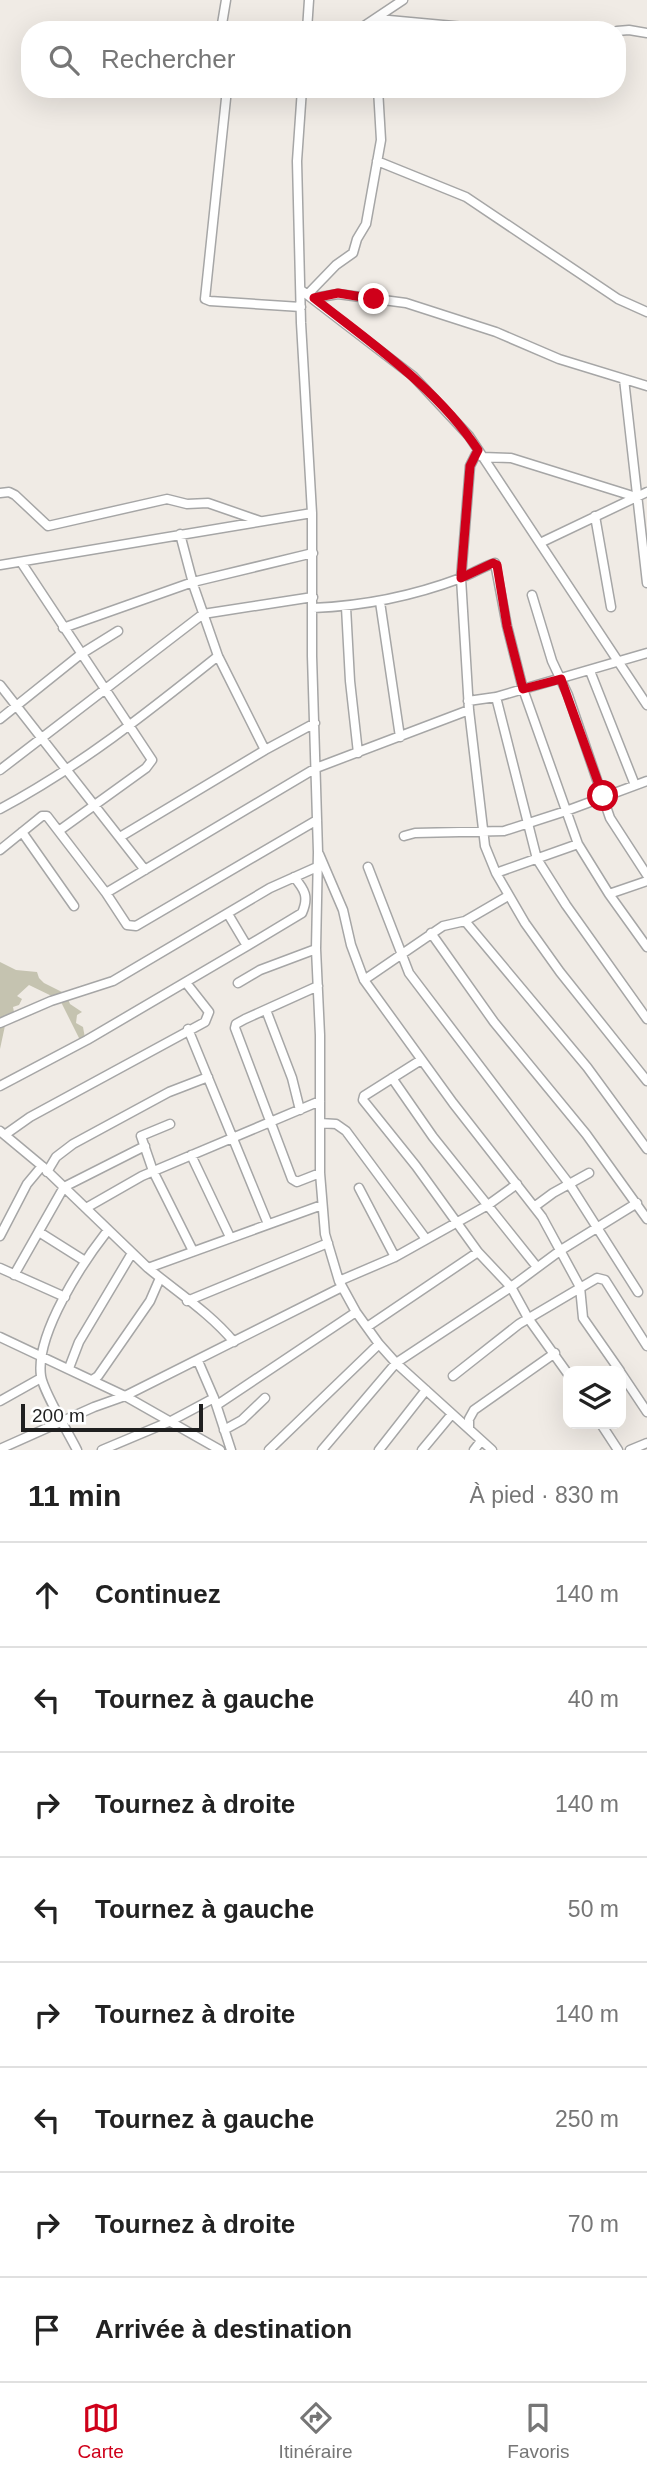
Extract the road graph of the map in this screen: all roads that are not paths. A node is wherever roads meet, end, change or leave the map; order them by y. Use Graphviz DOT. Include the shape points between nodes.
graph roads {
  1 [pos="226,0"];
  2 [pos="309,0"];
  3 [pos="403,0"];
  4 [pos="378,19"];
  5 [pos="222,21"];
  6 [pos="308,21"];
  7 [pos="375,21"];
  8 [pos="400,21"];
  9 [pos="626,32"];
  10 [pos="647,33"];
  11 [pos="226,98"];
  12 [pos="301,98"];
  13 [pos="379,98"];
  14 [pos="377,161"];
  15 [pos="308,294"];
  16 [pos="301,307"];
  17 [pos="647,312"];
  18 [pos="624,379"];
  19 [pos="647,386"];
  20 [pos="480,453"];
  21 [pos="647,492"];
  22 [pos="0,493"];
  23 [pos="636,497"];
  24 [pos="312,513"];
  25 [pos="596,516"];
  26 [pos="262,522"];
  27 [pos="180,534"];
  28 [pos="540,543"];
  29 [pos="313,553"];
  30 [pos="21,562"];
  31 [pos="0,565"];
  32 [pos="461,578"];
  33 [pos="193,582"];
  34 [pos="647,583"];
  35 [pos="533,595"];
  36 [pos="313,597"];
  37 [pos="380,602"];
  38 [pos="346,607"];
  39 [pos="611,607"];
  40 [pos="313,608"];
  41 [pos="203,614"];
  42 [pos="63,628"];
  43 [pos="118,631"];
  44 [pos="647,653"];
  45 [pos="81,654"];
  46 [pos="218,656"];
  47 [pos="618,663"];
  48 [pos="590,671"];
  49 [pos="561,679"];
  50 [pos="0,685"];
  51 [pos="105,689"];
  52 [pos="523,689"];
  53 [pos="496,697"];
  54 [pos="17,704"];
  55 [pos="469,705"];
  56 [pos="647,705"];
  57 [pos="0,719"];
  58 [pos="315,723"];
  59 [pos="129,727"];
  60 [pos="43,737"];
  61 [pos="400,737"];
  62 [pos="265,750"];
  63 [pos="358,753"];
  64 [pos="316,768"];
  65 [pos="68,769"];
  66 [pos="0,770"];
  67 [pos="643,784"];
  68 [pos="603,796"];
  69 [pos="95,807"];
  70 [pos="0,810"];
  71 [pos="566,811"];
  72 [pos="317,820"];
  73 [pos="528,824"];
  74 [pos="60,830"];
  75 [pos="22,832"];
  76 [pos="484,832"];
  77 [pos="404,836"];
  78 [pos="120,837"];
  79 [pos="578,844"];
  80 [pos="0,850"];
  81 [pos="318,852"];
  82 [pos="537,859"];
  83 [pos="317,867"];
  84 [pos="368,867"];
  85 [pos="145,870"];
  86 [pos="496,873"];
  87 [pos="647,875"];
  88 [pos="294,877"];
  89 [pos="647,881"];
  90 [pos="106,893"];
  91 [pos="609,894"];
  92 [pos="508,896"];
  93 [pos="74,905"];
  94 [pos="228,914"];
  95 [pos="465,921"];
  96 [pos="431,933"];
  97 [pos="247,947"];
  98 [pos="647,947"];
  99 [pos="316,949"];
  100 [pos="401,954"];
  101 [pos="364,981"];
  102 [pos="238,983"];
  103 [pos="187,984"];
  104 [pos="318,986"];
  105 [pos="266,1010"];
  106 [pos="647,1018"];
  107 [pos="0,1023"];
  108 [pos="188,1029"];
  109 [pos="421,1060"];
  110 [pos="208,1077"];
  111 [pos="393,1079"];
  112 [pos="647,1081"];
  113 [pos="0,1086"];
  114 [pos="320,1101"];
  115 [pos="300,1110"];
  116 [pos="270,1123"];
  117 [pos="320,1123"];
  118 [pos="170,1124"];
  119 [pos="3,1133"];
  120 [pos="232,1139"];
  121 [pos="145,1146"];
  122 [pos="647,1149"];
  123 [pos="191,1155"];
  124 [pos="44,1169"];
  125 [pos="153,1171"];
  126 [pos="589,1172"];
  127 [pos="320,1173"];
  128 [pos="517,1184"];
  129 [pos="570,1185"];
  130 [pos="64,1187"];
  131 [pos="359,1188"];
  132 [pos="637,1203"];
  133 [pos="322,1205"];
  134 [pos="488,1205"];
  135 [pos="534,1207"];
  136 [pos="86,1208"];
  137 [pos="647,1219"];
  138 [pos="456,1221"];
  139 [pos="268,1224"];
  140 [pos="598,1227"];
  141 [pos="108,1230"];
  142 [pos="39,1231"];
  143 [pos="0,1236"];
  144 [pos="230,1237"];
  145 [pos="426,1239"];
  146 [pos="328,1243"];
  147 [pos="561,1250"];
  148 [pos="192,1251"];
  149 [pos="478,1252"];
  150 [pos="132,1253"];
  151 [pos="395,1257"];
  152 [pos="85,1261"];
  153 [pos="537,1267"];
  154 [pos="0,1268"];
  155 [pos="148,1268"];
  156 [pos="14,1275"];
  157 [pos="160,1278"];
  158 [pos="340,1284"];
  159 [pos="580,1286"];
  160 [pos="511,1287"];
  161 [pos="638,1292"];
  162 [pos="65,1297"];
  163 [pos="187,1301"];
  164 [pos="356,1312"];
  165 [pos="528,1318"];
  166 [pos="367,1327"];
  167 [pos="0,1337"];
  168 [pos="234,1342"];
  169 [pos="379,1344"];
  170 [pos="647,1346"];
  171 [pos="555,1353"];
  172 [pos="41,1356"];
  173 [pos="198,1361"];
  174 [pos="396,1363"];
  175 [pos="563,1366"];
  176 [pos="616,1366"];
  177 [pos="69,1368"];
  178 [pos="453,1376"];
  179 [pos="41,1378"];
  180 [pos="92,1380"];
  181 [pos="626,1381"];
  182 [pos="425,1390"];
  183 [pos="125,1396"];
  184 [pos="265,1398"];
  185 [pos="0,1401"];
  186 [pos="216,1402"];
  187 [pos="647,1412"];
  188 [pos="452,1414"];
  189 [pos="62,1420"];
  190 [pos="171,1421"];
  191 [pos="469,1429"];
  192 [pos="604,1429"];
  193 [pos="224,1430"];
  194 [pos="481,1441"];
  195 [pos="647,1443"];
  196 [pos="0,1449"];
  197 [pos="77,1450"];
  198 [pos="102,1450"];
  199 [pos="220,1450"];
  200 [pos="231,1450"];
  201 [pos="269,1450"];
  202 [pos="322,1450"];
  203 [pos="379,1450"];
  204 [pos="422,1450"];
  205 [pos="474,1450"];
  206 [pos="492,1450"];
  207 [pos="618,1450"];
  208 [pos="630,1450"];
  1 -- 5 [label="street"];
  2 -- 6 [label="street"];
  3 -- 4 [label="street"];
  4 -- 7 [label="street"];
  4 -- 8 [label="street"];
  9 -- 10 [label="street"];
  11 -- 16 [label="street" via="205,299"];
  12 -- 15 [label="street" via="297,161"];
  13 -- 14 [label="street"];
  14 -- 15 [label="street" via="366,224 353,253"];
  14 -- 17 [label="street" via="466,197 618,299"];
  15 -- 16 [label="street"];
  15 -- 18 [label="street" via="338,293 406,303"];
  15 -- 20 [label="street" via="413,376"];
  16 -- 24 [label="street"];
  18 -- 19 [label="street"];
  18 -- 23 [label="street"];
  20 -- 23 [label="street" via="511,458"];
  20 -- 28 [label="street"];
  20 -- 32 [label="street" via="470,466"];
  21 -- 23 [label="street"];
  22 -- 26 [label="street" via="15,495 48,526 167,499 208,503"];
  23 -- 25 [label="street"];
  23 -- 34 [label="street"];
  24 -- 26 [label="street"];
  24 -- 29 [label="street"];
  25 -- 28 [label="street"];
  25 -- 39 [label="street"];
  26 -- 27 [label="street"];
  27 -- 30 [label="street"];
  27 -- 33 [label="street"];
  28 -- 47 [label="street"];
  29 -- 33 [label="street"];
  29 -- 36 [label="street"];
  30 -- 31 [label="street"];
  30 -- 42 [label="street"];
  32 -- 37 [label="street"];
  32 -- 52 [label="street" via="497,565"];
  32 -- 55 [label="street"];
  33 -- 41 [label="street"];
  33 -- 42 [label="street"];
  35 -- 49 [label="street"];
  36 -- 40 [label="street"];
  36 -- 41 [label="street"];
  37 -- 38 [label="street"];
  37 -- 61 [label="street"];
  38 -- 40 [label="street"];
  38 -- 63 [label="street"];
  40 -- 58 [label="street"];
  41 -- 46 [label="street"];
  41 -- 51 [label="street"];
  42 -- 45 [label="street"];
  43 -- 45 [label="street"];
  44 -- 47 [label="street"];
  45 -- 51 [label="street"];
  45 -- 54 [label="street"];
  46 -- 59 [label="street"];
  46 -- 62 [label="street"];
  47 -- 48 [label="street"];
  47 -- 56 [label="street"];
  48 -- 49 [label="street"];
  48 -- 67 [label="street"];
  49 -- 52 [label="street"];
  49 -- 68 [label="street"];
  50 -- 54 [label="street"];
  51 -- 59 [label="street"];
  51 -- 60 [label="street"];
  52 -- 53 [label="street"];
  52 -- 71 [label="street"];
  53 -- 55 [label="street"];
  53 -- 73 [label="street"];
  54 -- 57 [label="street"];
  54 -- 60 [label="street"];
  55 -- 61 [label="street"];
  55 -- 76 [label="street"];
  58 -- 62 [label="street"];
  58 -- 64 [label="street"];
  59 -- 65 [label="street"];
  59 -- 69 [label="street" via="152,763"];
  60 -- 65 [label="street"];
  60 -- 66 [label="street"];
  61 -- 63 [label="street"];
  62 -- 78 [label="street"];
  63 -- 64 [label="street"];
  64 -- 72 [label="street"];
  64 -- 85 [label="street"];
  65 -- 69 [label="street"];
  65 -- 70 [label="street"];
  67 -- 68 [label="street"];
  68 -- 71 [label="street"];
  68 -- 87 [label="street" via="610,818"];
  69 -- 74 [label="street"];
  69 -- 78 [label="street"];
  71 -- 73 [label="street"];
  71 -- 79 [label="street"];
  72 -- 81 [label="street"];
  72 -- 90 [label="street" via="136,926 127,925"];
  73 -- 76 [label="street"];
  73 -- 82 [label="street"];
  74 -- 75 [label="street" via="44,815"];
  74 -- 90 [label="street"];
  75 -- 80 [label="street"];
  75 -- 93 [label="street"];
  76 -- 77 [label="street"];
  76 -- 86 [label="street"];
  78 -- 85 [label="street"];
  79 -- 82 [label="street"];
  79 -- 91 [label="street"];
  81 -- 83 [label="street"];
  81 -- 101 [label="street" via="343,910"];
  82 -- 86 [label="street"];
  82 -- 106 [label="street"];
  83 -- 88 [label="street"];
  83 -- 99 [label="street"];
  84 -- 100 [label="street"];
  85 -- 90 [label="street"];
  86 -- 92 [label="street"];
  88 -- 94 [label="street"];
  88 -- 97 [label="street" via="306,897 302,913"];
  89 -- 91 [label="street"];
  91 -- 98 [label="street"];
  92 -- 95 [label="street"];
  92 -- 112 [label="street" via="560,972"];
  94 -- 97 [label="street"];
  94 -- 107 [label="street" via="113,981"];
  95 -- 96 [label="street"];
  95 -- 122 [label="street" via="577,1055"];
  96 -- 100 [label="street"];
  96 -- 132 [label="street" via="494,1022"];
  97 -- 103 [label="street"];
  99 -- 102 [label="street"];
  99 -- 104 [label="street"];
  100 -- 101 [label="street"];
  100 -- 129 [label="street" via="445,1023"];
  101 -- 109 [label="street"];
  103 -- 108 [label="street" via="209,1012 205,1022"];
  103 -- 113 [label="street"];
  104 -- 105 [label="street"];
  104 -- 114 [label="street"];
  105 -- 115 [label="street"];
  105 -- 116 [label="street" via="235,1028"];
  108 -- 110 [label="street"];
  108 -- 119 [label="street"];
  109 -- 111 [label="street"];
  109 -- 128 [label="street"];
  110 -- 120 [label="street"];
  110 -- 124 [label="street" via="169,1092 73,1144"];
  111 -- 134 [label="street"];
  111 -- 138 [label="street" via="363,1100"];
  114 -- 115 [label="street"];
  114 -- 117 [label="street"];
  115 -- 116 [label="street"];
  116 -- 120 [label="street"];
  116 -- 127 [label="street" via="292,1179 297,1182"];
  117 -- 127 [label="street"];
  117 -- 145 [label="street" via="336,1124 346,1132"];
  118 -- 121 [label="street" via="142,1134"];
  119 -- 124 [label="street"];
  120 -- 123 [label="street"];
  120 -- 139 [label="street"];
  121 -- 125 [label="street"];
  121 -- 130 [label="street"];
  123 -- 125 [label="street"];
  123 -- 144 [label="street"];
  124 -- 130 [label="street"];
  124 -- 143 [label="street" via="27,1184"];
  125 -- 136 [label="street"];
  125 -- 148 [label="street"];
  126 -- 129 [label="street"];
  127 -- 133 [label="street"];
  128 -- 134 [label="street"];
  128 -- 135 [label="street"];
  129 -- 135 [label="street"];
  129 -- 140 [label="street"];
  130 -- 136 [label="street"];
  130 -- 142 [label="street"];
  131 -- 151 [label="street"];
  132 -- 137 [label="street"];
  132 -- 140 [label="street"];
  133 -- 139 [label="street"];
  133 -- 146 [label="street"];
  134 -- 138 [label="street"];
  134 -- 153 [label="street"];
  135 -- 147 [label="street"];
  136 -- 141 [label="street"];
  138 -- 145 [label="street"];
  138 -- 149 [label="street"];
  139 -- 144 [label="street"];
  140 -- 147 [label="street"];
  140 -- 161 [label="street"];
  141 -- 150 [label="street"];
  141 -- 152 [label="street"];
  142 -- 152 [label="street"];
  142 -- 156 [label="street"];
  144 -- 148 [label="street"];
  145 -- 151 [label="street"];
  146 -- 158 [label="street"];
  146 -- 163 [label="street"];
  147 -- 153 [label="street"];
  147 -- 159 [label="street"];
  148 -- 155 [label="street"];
  149 -- 160 [label="street"];
  149 -- 166 [label="street"];
  150 -- 155 [label="street"];
  150 -- 177 [label="street" via="79,1342"];
  151 -- 158 [label="street"];
  152 -- 162 [label="street"];
  153 -- 160 [label="street"];
  154 -- 156 [label="street"];
  155 -- 157 [label="street"];
  156 -- 162 [label="street"];
  157 -- 163 [label="street"];
  157 -- 180 [label="street" via="150,1301"];
  158 -- 164 [label="street"];
  158 -- 168 [label="street"];
  159 -- 165 [label="street"];
  159 -- 170 [label="street" via="597,1278 605,1280"];
  159 -- 176 [label="street" via="583,1318"];
  160 -- 165 [label="street"];
  160 -- 174 [label="street"];
  162 -- 172 [label="street"];
  163 -- 168 [label="street" via="216,1321"];
  164 -- 166 [label="street"];
  164 -- 186 [label="street"];
  165 -- 171 [label="street"];
  165 -- 178 [label="street"];
  166 -- 169 [label="street"];
  167 -- 172 [label="street"];
  168 -- 173 [label="street"];
  169 -- 174 [label="street"];
  169 -- 201 [label="street"];
  171 -- 175 [label="street"];
  171 -- 191 [label="street" via="474,1410"];
  172 -- 177 [label="street"];
  172 -- 179 [label="street"];
  173 -- 183 [label="street"];
  173 -- 186 [label="street"];
  174 -- 182 [label="street"];
  174 -- 202 [label="street"];
  177 -- 180 [label="street"];
  179 -- 185 [label="street"];
  179 -- 189 [label="street"];
  180 -- 183 [label="street"];
  181 -- 187 [label="street"];
  182 -- 188 [label="street"];
  182 -- 203 [label="street"];
  183 -- 189 [label="street"];
  183 -- 190 [label="street"];
  184 -- 193 [label="street"];
  186 -- 190 [label="street"];
  186 -- 193 [label="street"];
  188 -- 191 [label="street"];
  188 -- 204 [label="street"];
  189 -- 196 [label="street"];
  189 -- 197 [label="street"];
  190 -- 198 [label="street"];
  190 -- 199 [label="street"];
  191 -- 194 [label="street"];
  192 -- 207 [label="street"];
  193 -- 200 [label="street"];
  194 -- 205 [label="street"];
  194 -- 206 [label="street"];
  195 -- 208 [label="street"];
}
